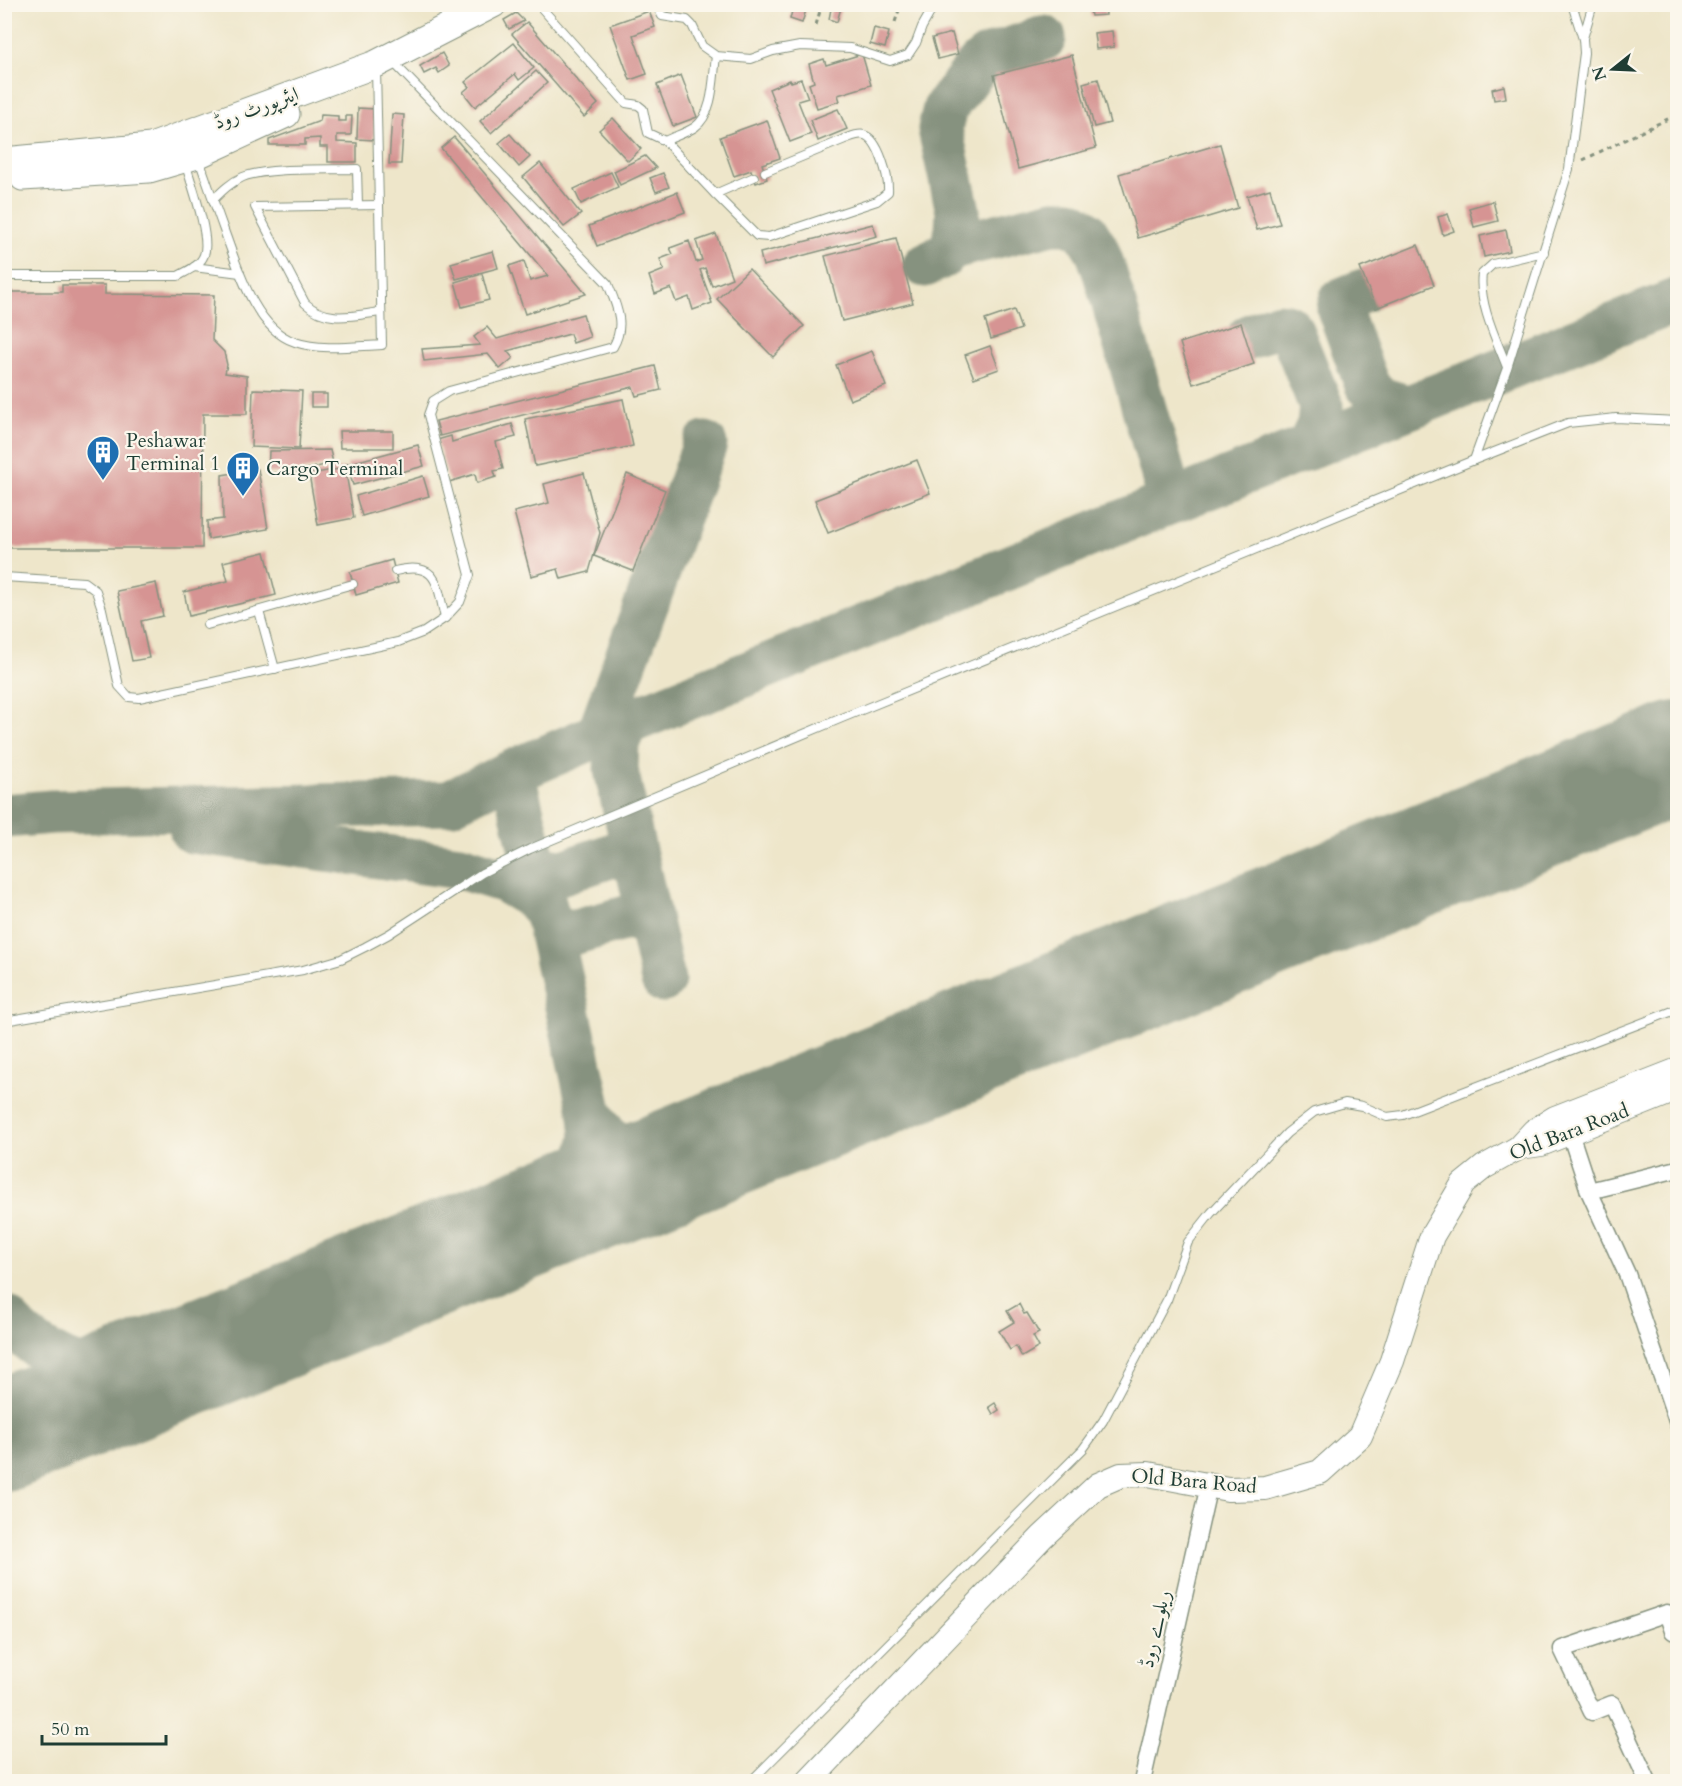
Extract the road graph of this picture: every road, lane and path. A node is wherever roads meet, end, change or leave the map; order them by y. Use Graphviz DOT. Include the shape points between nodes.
graph roads {
  1 [pos="493,4"];
  2 [pos="538,4"];
  3 [pos="656,4"];
  4 [pos="822,4"];
  5 [pos="901,4"];
  6 [pos="935,4"];
  7 [pos="1572,4"];
  8 [pos="1593,4"];
  9 [pos="896,22"];
  10 [pos="816,25"];
  11 [pos="1583,39"];
  12 [pos="716,57"];
  13 [pos="382,61"];
  14 [pos="1677,114"];
  15 [pos="665,141"];
  16 [pos="1588,156"];
  17 [pos="191,157"];
  18 [pos="4,161"];
  19 [pos="765,172"];
  20 [pos="754,177"];
  21 [pos="4,178"];
  22 [pos="714,194"];
  23 [pos="213,200"];
  24 [pos="358,205"];
  25 [pos="379,205"];
  26 [pos="1544,252"];
  27 [pos="194,267"];
  28 [pos="240,273"];
  29 [pos="4,276"];
  30 [pos="381,312"];
  31 [pos="1508,368"];
  32 [pos="1677,421"];
  33 [pos="1474,460"];
  34 [pos="394,571"];
  35 [pos="4,577"];
  36 [pos="353,584"];
  37 [pos="258,611"];
  38 [pos="445,618"];
  39 [pos="207,625"];
  40 [pos="275,669"];
  41 [pos="1677,1009"];
  42 [pos="4,1021"];
  43 [pos="1677,1070"];
  44 [pos="1677,1089"];
  45 [pos="1570,1132"];
  46 [pos="1520,1147"];
  47 [pos="1677,1169"];
  48 [pos="1589,1191"];
  49 [pos="1677,1424"];
  50 [pos="1209,1485"];
  51 [pos="1677,1630"];
  52 [pos="750,1782"];
  53 [pos="808,1782"];
  54 [pos="1142,1782"];
  55 [pos="1648,1782"];
  1 -- 13 [label="main road, ایئرپورٹ روڈ"];
  2 -- 15 [label="lane" via="626,103 644,109 648,133"];
  3 -- 12 [label="lane" via="662,16 687,20 702,46"];
  4 -- 10 [label="path"];
  5 -- 9 [label="path"];
  6 -- 12 [label="lane" via="916,43 899,60 890,61 850,48 800,46 751,59"];
  7 -- 11 [label="lane"];
  8 -- 11 [label="lane"];
  11 -- 26 [label="lane" via="1569,169"];
  12 -- 15 [label="lane" via="705,117 696,126"];
  13 -- 17 [label="main road" via="300,108"];
  13 -- 18 [label="main road, ایئرپورٹ روڈ" via="151,147"];
  13 -- 25 [label="lane"];
  13 -- 38 [label="lane" via="608,284 618,312 620,335 613,348 449,391 433,400 428,416 470,575 460,602"];
  14 -- 16 [label="path"];
  15 -- 22 [label="lane"];
  17 -- 21 [label="main road" via="149,169"];
  17 -- 23 [label="lane"];
  17 -- 27 [label="lane" via="206,237 203,256"];
  19 -- 22 [label="lane" via="858,134 874,141 888,192 877,201 762,238 752,233"];
  20 -- 22 [label="lane"];
  23 -- 24 [label="lane" via="246,176 357,169"];
  23 -- 28 [label="lane"];
  24 -- 25 [label="lane"];
  24 -- 30 [label="lane" via="255,207 305,303 314,312 334,318"];
  25 -- 30 [label="lane"];
  26 -- 31 [label="lane"];
  26 -- 31 [label="lane" via="1493,264 1482,274 1482,294"];
  27 -- 28 [label="lane"];
  27 -- 29 [label="lane" via="178,276"];
  28 -- 30 [label="lane" via="261,314 293,342 312,346 382,345"];
  31 -- 33 [label="lane"];
  32 -- 33 [label="lane" via="1616,418 1568,423"];
  33 -- 42 [label="lane" via="530,849 482,873 390,934 340,959 303,970"];
  34 -- 38 [label="lane" via="412,567 432,575"];
  35 -- 40 [label="lane" via="84,582 96,591 119,686 129,697"];
  36 -- 37 [label="lane"];
  37 -- 39 [label="lane"];
  37 -- 40 [label="lane"];
  38 -- 40 [label="lane" via="398,642"];
  41 -- 52 [label="lane" via="1403,1115 1388,1117 1345,1103 1314,1112 1287,1132 1188,1242 1167,1300 1083,1449"];
  43 -- 46 [label="street" via="1555,1118 1534,1131"];
  44 -- 45 [label="street, Old Bara Road"];
  45 -- 46 [label="street, Old Bara Road" via="1541,1144"];
  45 -- 48 [label="street"];
  46 -- 50 [label="street, Old Bara Road" via="1463,1184 1432,1236 1392,1361 1360,1436 1320,1472 1265,1488"];
  47 -- 48 [label="street"];
  48 -- 49 [label="street" via="1628,1274"];
  50 -- 53 [label="street, Old Bara Road" via="1148,1474 1121,1476 1098,1485 1042,1537"];
  50 -- 54 [label="street, ریلوے روڈ"];
  51 -- 55 [label="street" via="1672,1631 1667,1613 1562,1649 1592,1712 1612,1704"];
}
